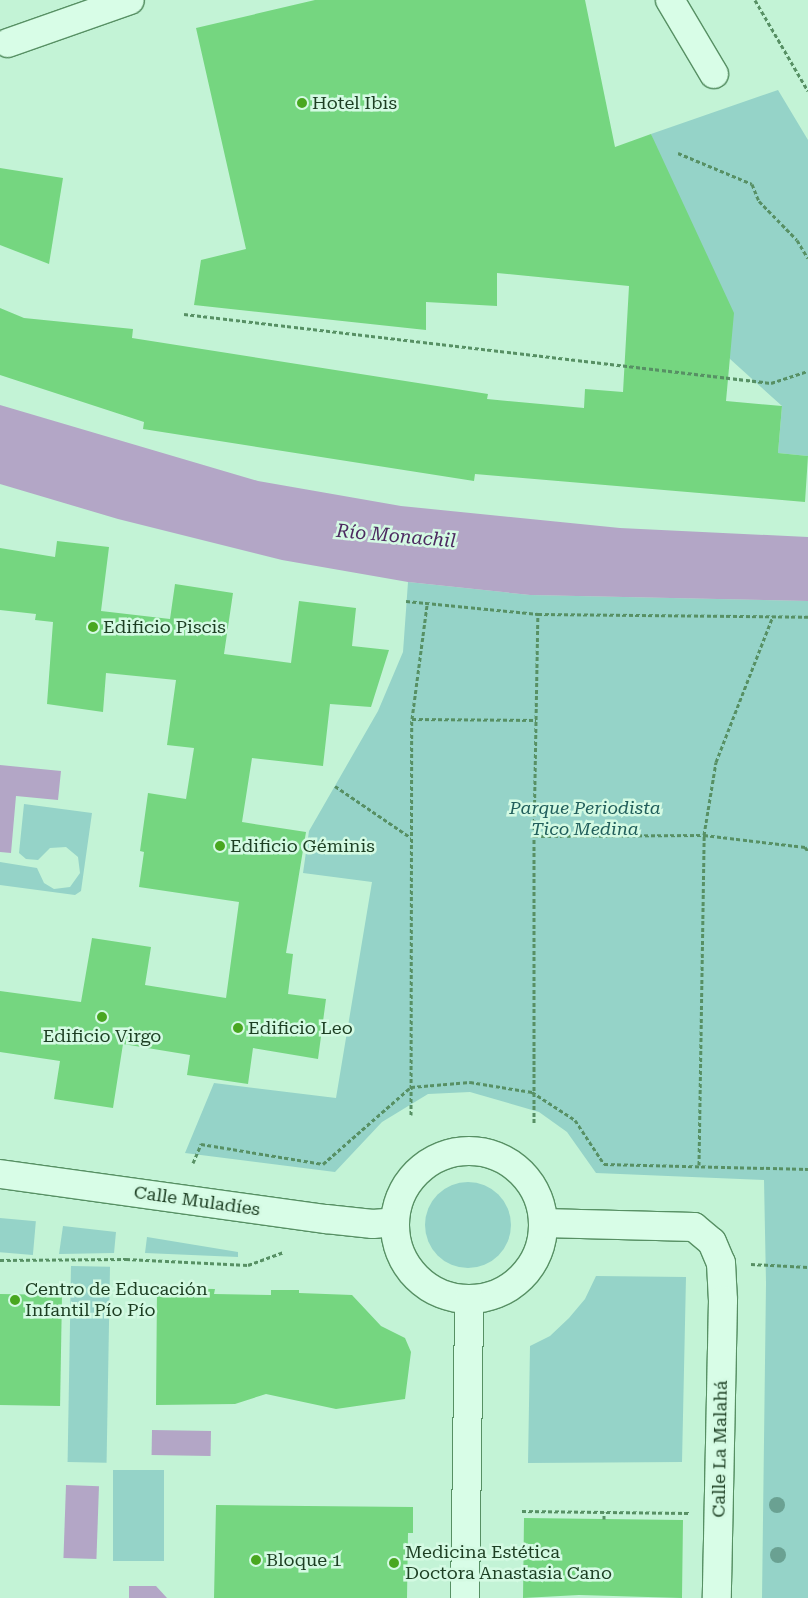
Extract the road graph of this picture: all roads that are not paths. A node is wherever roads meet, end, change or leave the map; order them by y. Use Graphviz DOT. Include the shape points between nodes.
graph roads {
  1 [pos="130,0"];
  2 [pos="670,0"];
  3 [pos="8,43"];
  4 [pos="714,74"];
  5 [pos="0,1174"];
  6 [pos="395,1222"];
  7 [pos="543,1223"];
  8 [pos="470,1299"];
  9 [pos="465,1598"];
  10 [pos="718,1598"];
  1 -- 3 [label="street"];
  2 -- 4 [label="street"];
  5 -- 6 [label="street, Calle Muladíes" via="326,1219 373,1224"];
  6 -- 7 [label="street" via="398,1204 415,1175 436,1159 460,1152 484,1152 507,1162 530,1185 538,1199"];
  6 -- 8 [label="street" via="398,1246 408,1268 424,1285 446,1296"];
  7 -- 8 [label="street" via="540,1247 530,1267 513,1284 493,1296"];
  7 -- 10 [label="street, Calle La Malahá" via="694,1228 712,1242 722,1263"];
  8 -- 9 [label="street"];
}
